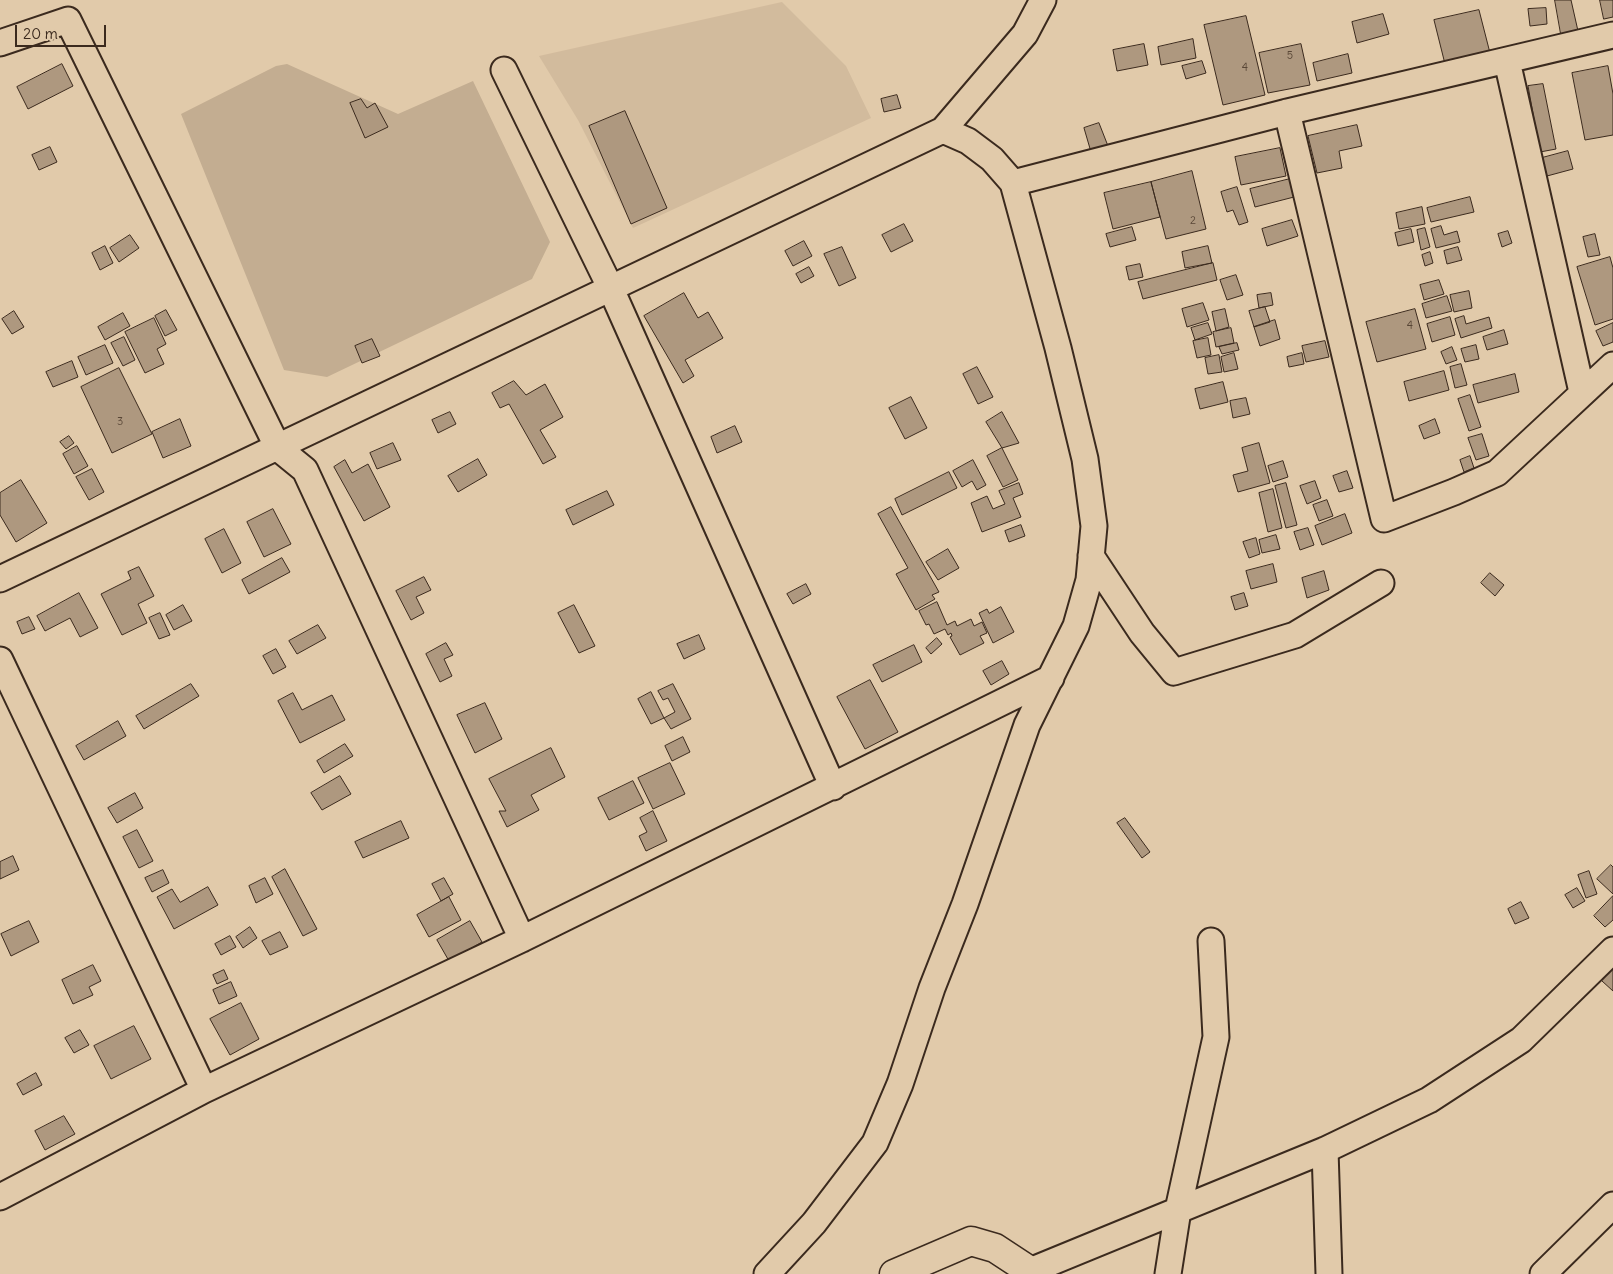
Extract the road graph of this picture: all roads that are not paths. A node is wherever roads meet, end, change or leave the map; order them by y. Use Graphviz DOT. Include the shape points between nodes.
graph roads {
  1 [pos="1043,0"];
  2 [pos="1613,35"];
  3 [pos="0,43"];
  4 [pos="1507,61"];
  5 [pos="504,70"];
  6 [pos="1287,112"];
  7 [pos="943,130"];
  8 [pos="1013,183"];
  9 [pos="611,289"];
  10 [pos="1613,366"];
  11 [pos="1582,392"];
  12 [pos="278,448"];
  13 [pos="1092,556"];
  14 [pos="0,579"];
  15 [pos="1382,583"];
  16 [pos="0,660"];
  17 [pos="1051,678"];
  18 [pos="833,788"];
  19 [pos="522,939"];
  20 [pos="1211,941"];
  21 [pos="1613,950"];
  22 [pos="204,1090"];
  23 [pos="1325,1150"];
  24 [pos="0,1197"];
  25 [pos="1613,1204"];
  26 [pos="1178,1210"];
  27 [pos="1028,1273"];
  28 [pos="767,1274"];
  29 [pos="894,1274"];
  30 [pos="1168,1274"];
  31 [pos="1329,1274"];
  32 [pos="1542,1274"];
  1 -- 7 [label="street" via="1024,34"];
  2 -- 4 [label="street"];
  3 -- 12 [label="street" via="68,20"];
  4 -- 6 [label="street"];
  4 -- 11 [label="street"];
  5 -- 9 [label="street"];
  6 -- 8 [label="street"];
  6 -- 11 [label="street" via="1384,519 1497,473"];
  7 -- 8 [label="street" via="968,141 992,159"];
  7 -- 9 [label="street"];
  8 -- 13 [label="street" via="1084,459 1094,526"];
  9 -- 12 [label="street"];
  9 -- 18 [label="street"];
  10 -- 11 [label="street"];
  12 -- 14 [label="street"];
  12 -- 19 [label="street" via="305,470"];
  13 -- 15 [label="street" via="1142,633 1174,672 1296,635"];
  13 -- 17 [label="street" via="1090,580 1076,626"];
  16 -- 22 [label="street"];
  17 -- 18 [label="street"];
  17 -- 28 [label="street" via="1027,725 966,904 875,1143 814,1223"];
  18 -- 19 [label="street"];
  19 -- 22 [label="street"];
  20 -- 26 [label="street" via="1216,1036"];
  21 -- 23 [label="street" via="1520,1040 1429,1100"];
  22 -- 24 [label="street"];
  23 -- 26 [label="street"];
  23 -- 31 [label="street"];
  25 -- 32 [label="street"];
  26 -- 27 [label="street"];
  26 -- 30 [label="street"];
  27 -- 29 [label="street" via="995,1248 971,1241"];
}
